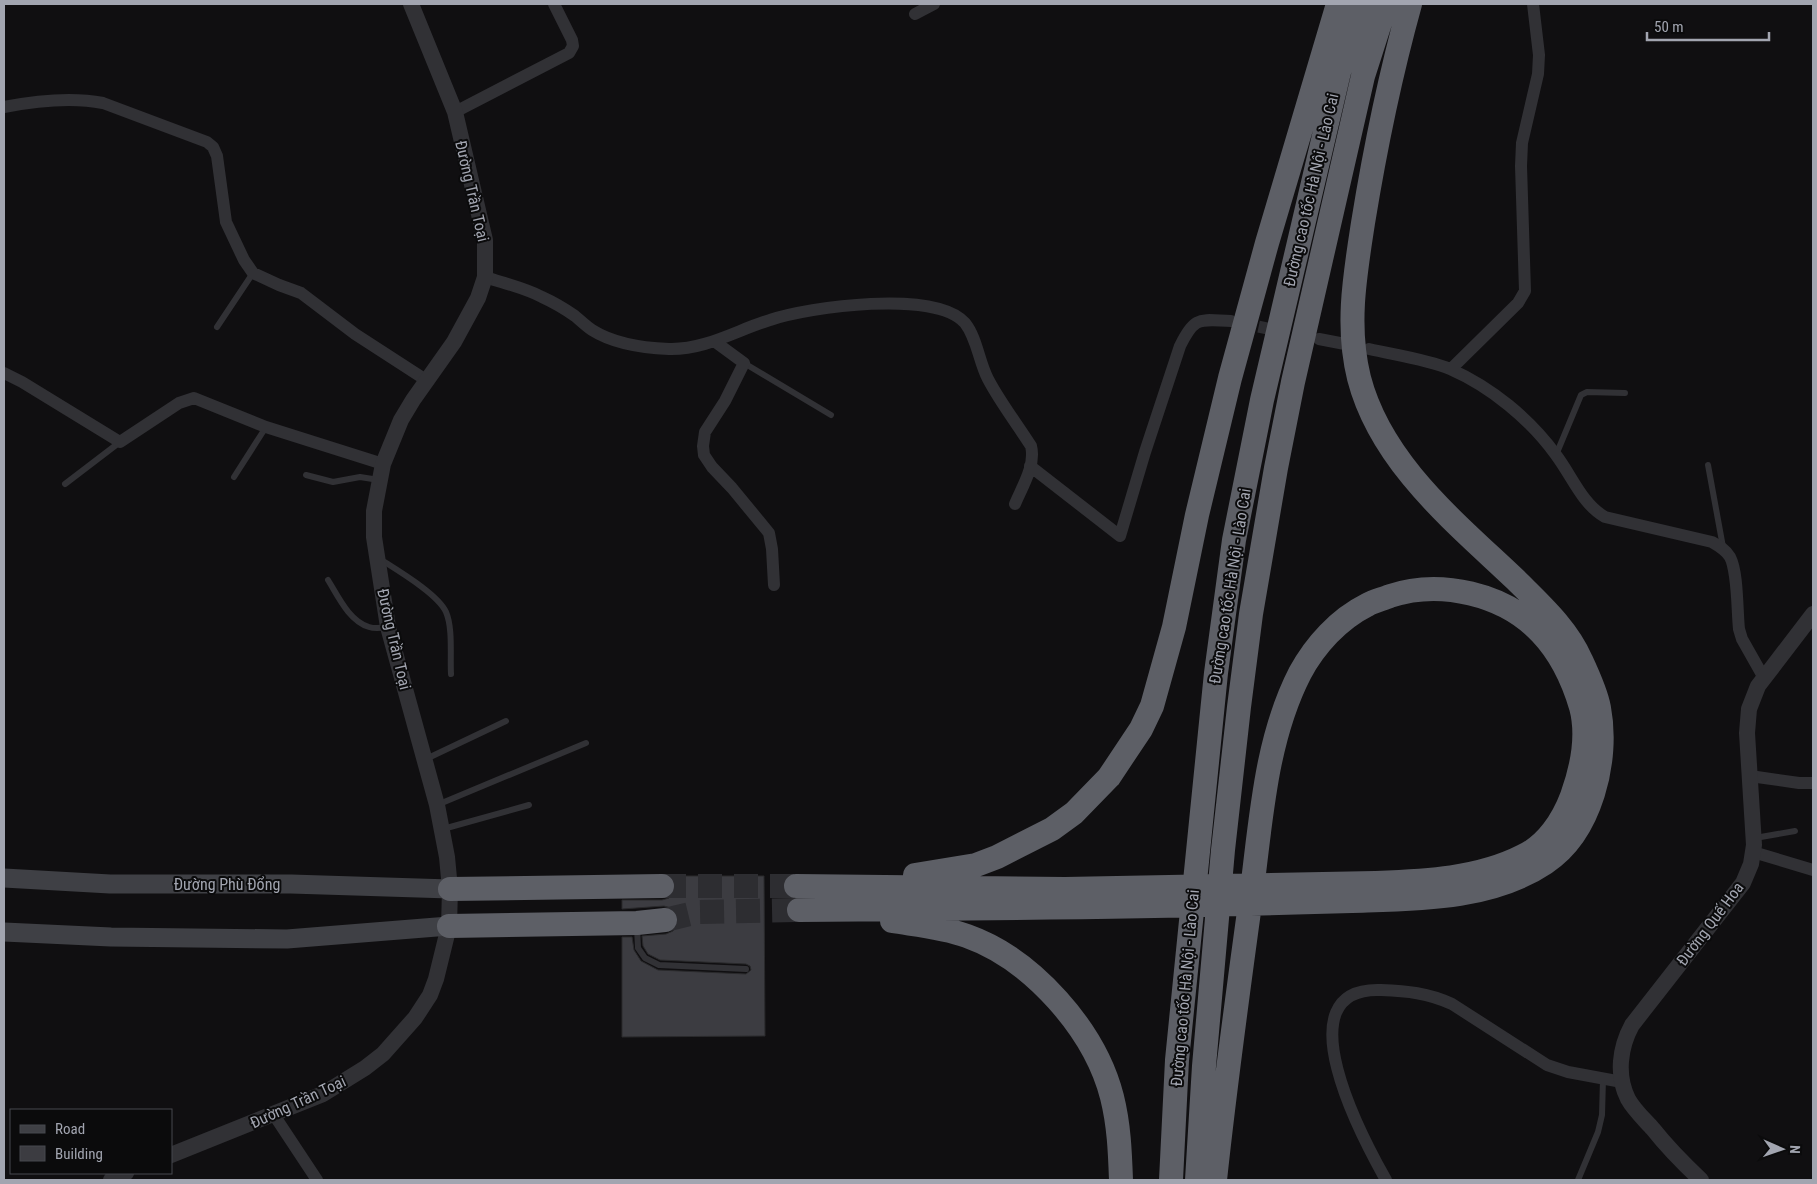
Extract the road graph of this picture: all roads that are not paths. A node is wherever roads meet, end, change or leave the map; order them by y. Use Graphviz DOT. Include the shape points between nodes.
graph roads {
  1 [pos="411,4"];
  2 [pos="554,4"];
  3 [pos="934,4"];
  4 [pos="1338,4"];
  5 [pos="1361,4"];
  6 [pos="1386,4"];
  7 [pos="1410,4"];
  8 [pos="1533,4"];
  9 [pos="915,14"];
  10 [pos="4,107"];
  11 [pos="454,112"];
  12 [pos="253,273"];
  13 [pos="485,277"];
  14 [pos="1231,321"];
  15 [pos="218,327"];
  16 [pos="1319,339"];
  17 [pos="714,341"];
  18 [pos="1344,344"];
  19 [pos="1369,349"];
  20 [pos="744,363"];
  21 [pos="1451,370"];
  22 [pos="4,373"];
  23 [pos="426,380"];
  24 [pos="1625,393"];
  25 [pos="831,415"];
  26 [pos="266,427"];
  27 [pos="120,442"];
  28 [pos="1556,455"];
  29 [pos="1708,465"];
  30 [pos="1030,466"];
  31 [pos="381,472"];
  32 [pos="306,475"];
  33 [pos="234,477"];
  34 [pos="65,484"];
  35 [pos="1015,504"];
  36 [pos="1723,549"];
  37 [pos="377,557"];
  38 [pos="328,580"];
  39 [pos="774,585"];
  40 [pos="1813,614"];
  41 [pos="388,628"];
  42 [pos="451,674"];
  43 [pos="1764,678"];
  44 [pos="506,722"];
  45 [pos="586,743"];
  46 [pos="424,760"];
  47 [pos="1750,776"];
  48 [pos="1813,783"];
  49 [pos="437,805"];
  50 [pos="529,805"];
  51 [pos="443,830"];
  52 [pos="1795,831"];
  53 [pos="1754,845"];
  54 [pos="1813,870"];
  55 [pos="4,878"];
  56 [pos="662,886"];
  57 [pos="450,890"];
  58 [pos="1376,892"];
  59 [pos="1065,899"];
  60 [pos="665,920"];
  61 [pos="637,923"];
  62 [pos="449,926"];
  63 [pos="4,932"];
  64 [pos="746,969"];
  65 [pos="1603,1079"];
  66 [pos="1622,1082"];
  67 [pos="274,1115"];
  68 [pos="172,1155"];
  69 [pos="317,1180"];
  70 [pos="1121,1180"];
  71 [pos="1171,1180"];
  72 [pos="1197,1180"];
  73 [pos="1215,1180"];
  74 [pos="1386,1180"];
  75 [pos="1578,1180"];
  76 [pos="1701,1180"];
  1 -- 11 [label="street, Đường Trần Toại"];
  2 -- 11 [label="street" via="572,40 569,53"];
  3 -- 9 [label="street"];
  4 -- 59 [label="highway" via="1230,378 1172,636 1152,706 1141,729 1109,777 1074,813 1052,829 997,857 959,869 905,877 796,886"];
  5 -- 71 [label="highway, Đường cao tốc Hà Nội - Lào Cai" via="1339,72 1262,400 1234,540 1216,672 1177,1060"];
  6 -- 72 [label="highway, Đường cao tốc Hà Nội - Lào Cai" via="1363,76 1293,382 1251,614 1223,850"];
  7 -- 58 [label="highway" via="1390,78 1372,168 1352,302 1355,360 1360,383 1388,443 1430,497 1554,618 1579,655 1599,704 1603,740 1599,772 1586,812 1562,849 1546,863 1501,884 1476,891 1416,899"];
  8 -- 21 [label="street" via="1539,55 1538,74 1522,144 1525,291 1518,303"];
  10 -- 12 [label="street" via="88,100 207,142 217,156 226,222"];
  11 -- 13 [label="street, Đường Trần Toại" via="485,240"];
  12 -- 15 [label="lane"];
  12 -- 23 [label="street" via="301,293 355,334"];
  13 -- 17 [label="street" via="541,296 592,330 622,342 671,349"];
  13 -- 23 [label="street, Đường Trần Toại" via="478,298 454,342"];
  14 -- 30 [label="street" via="1202,320 1188,329 1150,434 1120,536"];
  16 -- 18 [label="street"];
  17 -- 20 [label="street"];
  17 -- 30 [label="street" via="801,311 898,303 946,311 964,322 969,330 988,378 1031,446"];
  19 -- 21 [label="street"];
  20 -- 25 [label="lane"];
  20 -- 39 [label="street" via="705,432 704,455 769,533"];
  21 -- 28 [label="street" via="1492,392 1517,412"];
  22 -- 27 [label="street"];
  23 -- 31 [label="street, Đường Trần Toại" via="400,420"];
  24 -- 28 [label="lane" via="1581,394"];
  26 -- 27 [label="street" via="194,398 179,403"];
  26 -- 31 [label="street"];
  26 -- 33 [label="lane"];
  27 -- 34 [label="lane"];
  28 -- 36 [label="street" via="1586,501 1605,517 1712,542"];
  29 -- 36 [label="lane"];
  30 -- 35 [label="street"];
  31 -- 32 [label="lane" via="333,482"];
  31 -- 37 [label="street, Đường Trần Toại" via="374,511"];
  36 -- 43 [label="street" via="1734,567 1742,639"];
  37 -- 41 [label="street, Đường Trần Toại"];
  37 -- 42 [label="lane" via="418,584 446,610"];
  38 -- 41 [label="lane" via="355,620 371,628"];
  40 -- 43 [label="street, Đường Quế Hoa"];
  41 -- 46 [label="street, Đường Trần Toại"];
  43 -- 47 [label="street, Đường Quế Hoa" via="1749,709"];
  44 -- 46 [label="lane"];
  45 -- 49 [label="lane"];
  46 -- 49 [label="street, Đường Trần Toại"];
  47 -- 48 [label="street"];
  47 -- 53 [label="street, Đường Quế Hoa"];
  49 -- 51 [label="street, Đường Trần Toại"];
  50 -- 51 [label="lane"];
  51 -- 57 [label="street, Đường Trần Toại"];
  52 -- 53 [label="lane"];
  53 -- 54 [label="street"];
  53 -- 66 [label="street, Đường Quế Hoa" via="1752,864 1743,883 1624,1039 1620,1062"];
  55 -- 57 [label="main road, Đường Phù Đổng" via="110,884 291,884"];
  56 -- 57 [label="highway"];
  57 -- 62 [label="street, Đường Trần Toại"];
  58 -- 59 [label="highway"];
  58 -- 73 [label="highway" via="1497,867 1525,856 1548,837 1559,822 1581,772 1585,741 1582,709 1564,664 1540,632 1510,608 1478,595 1446,589 1406,591 1368,604 1338,624 1315,649 1285,707 1264,793"];
  59 -- 70 [label="highway" via="799,910 951,930 997,951 1030,975 1069,1013 1090,1043 1102,1068 1117,1119"];
  60 -- 61 [label="highway"];
  61 -- 62 [label="highway"];
  61 -- 64 [label="lane" via="638,948 645,958 659,965"];
  62 -- 63 [label="main road" via="287,939"];
  62 -- 67 [label="street, Đường Trần Toại" via="430,995 400,1036 371,1064 344,1082"];
  65 -- 66 [label="street"];
  65 -- 74 [label="street" via="1547,1065 1435,996 1412,991 1357,993 1344,1001 1338,1010 1332,1038 1334,1055 1345,1097"];
  65 -- 75 [label="lane" via="1598,1132"];
  66 -- 76 [label="street, Đường Quế Hoa" via="1629,1100 1676,1157"];
  67 -- 68 [label="street, Đường Trần Toại"];
  67 -- 69 [label="street"];
}
